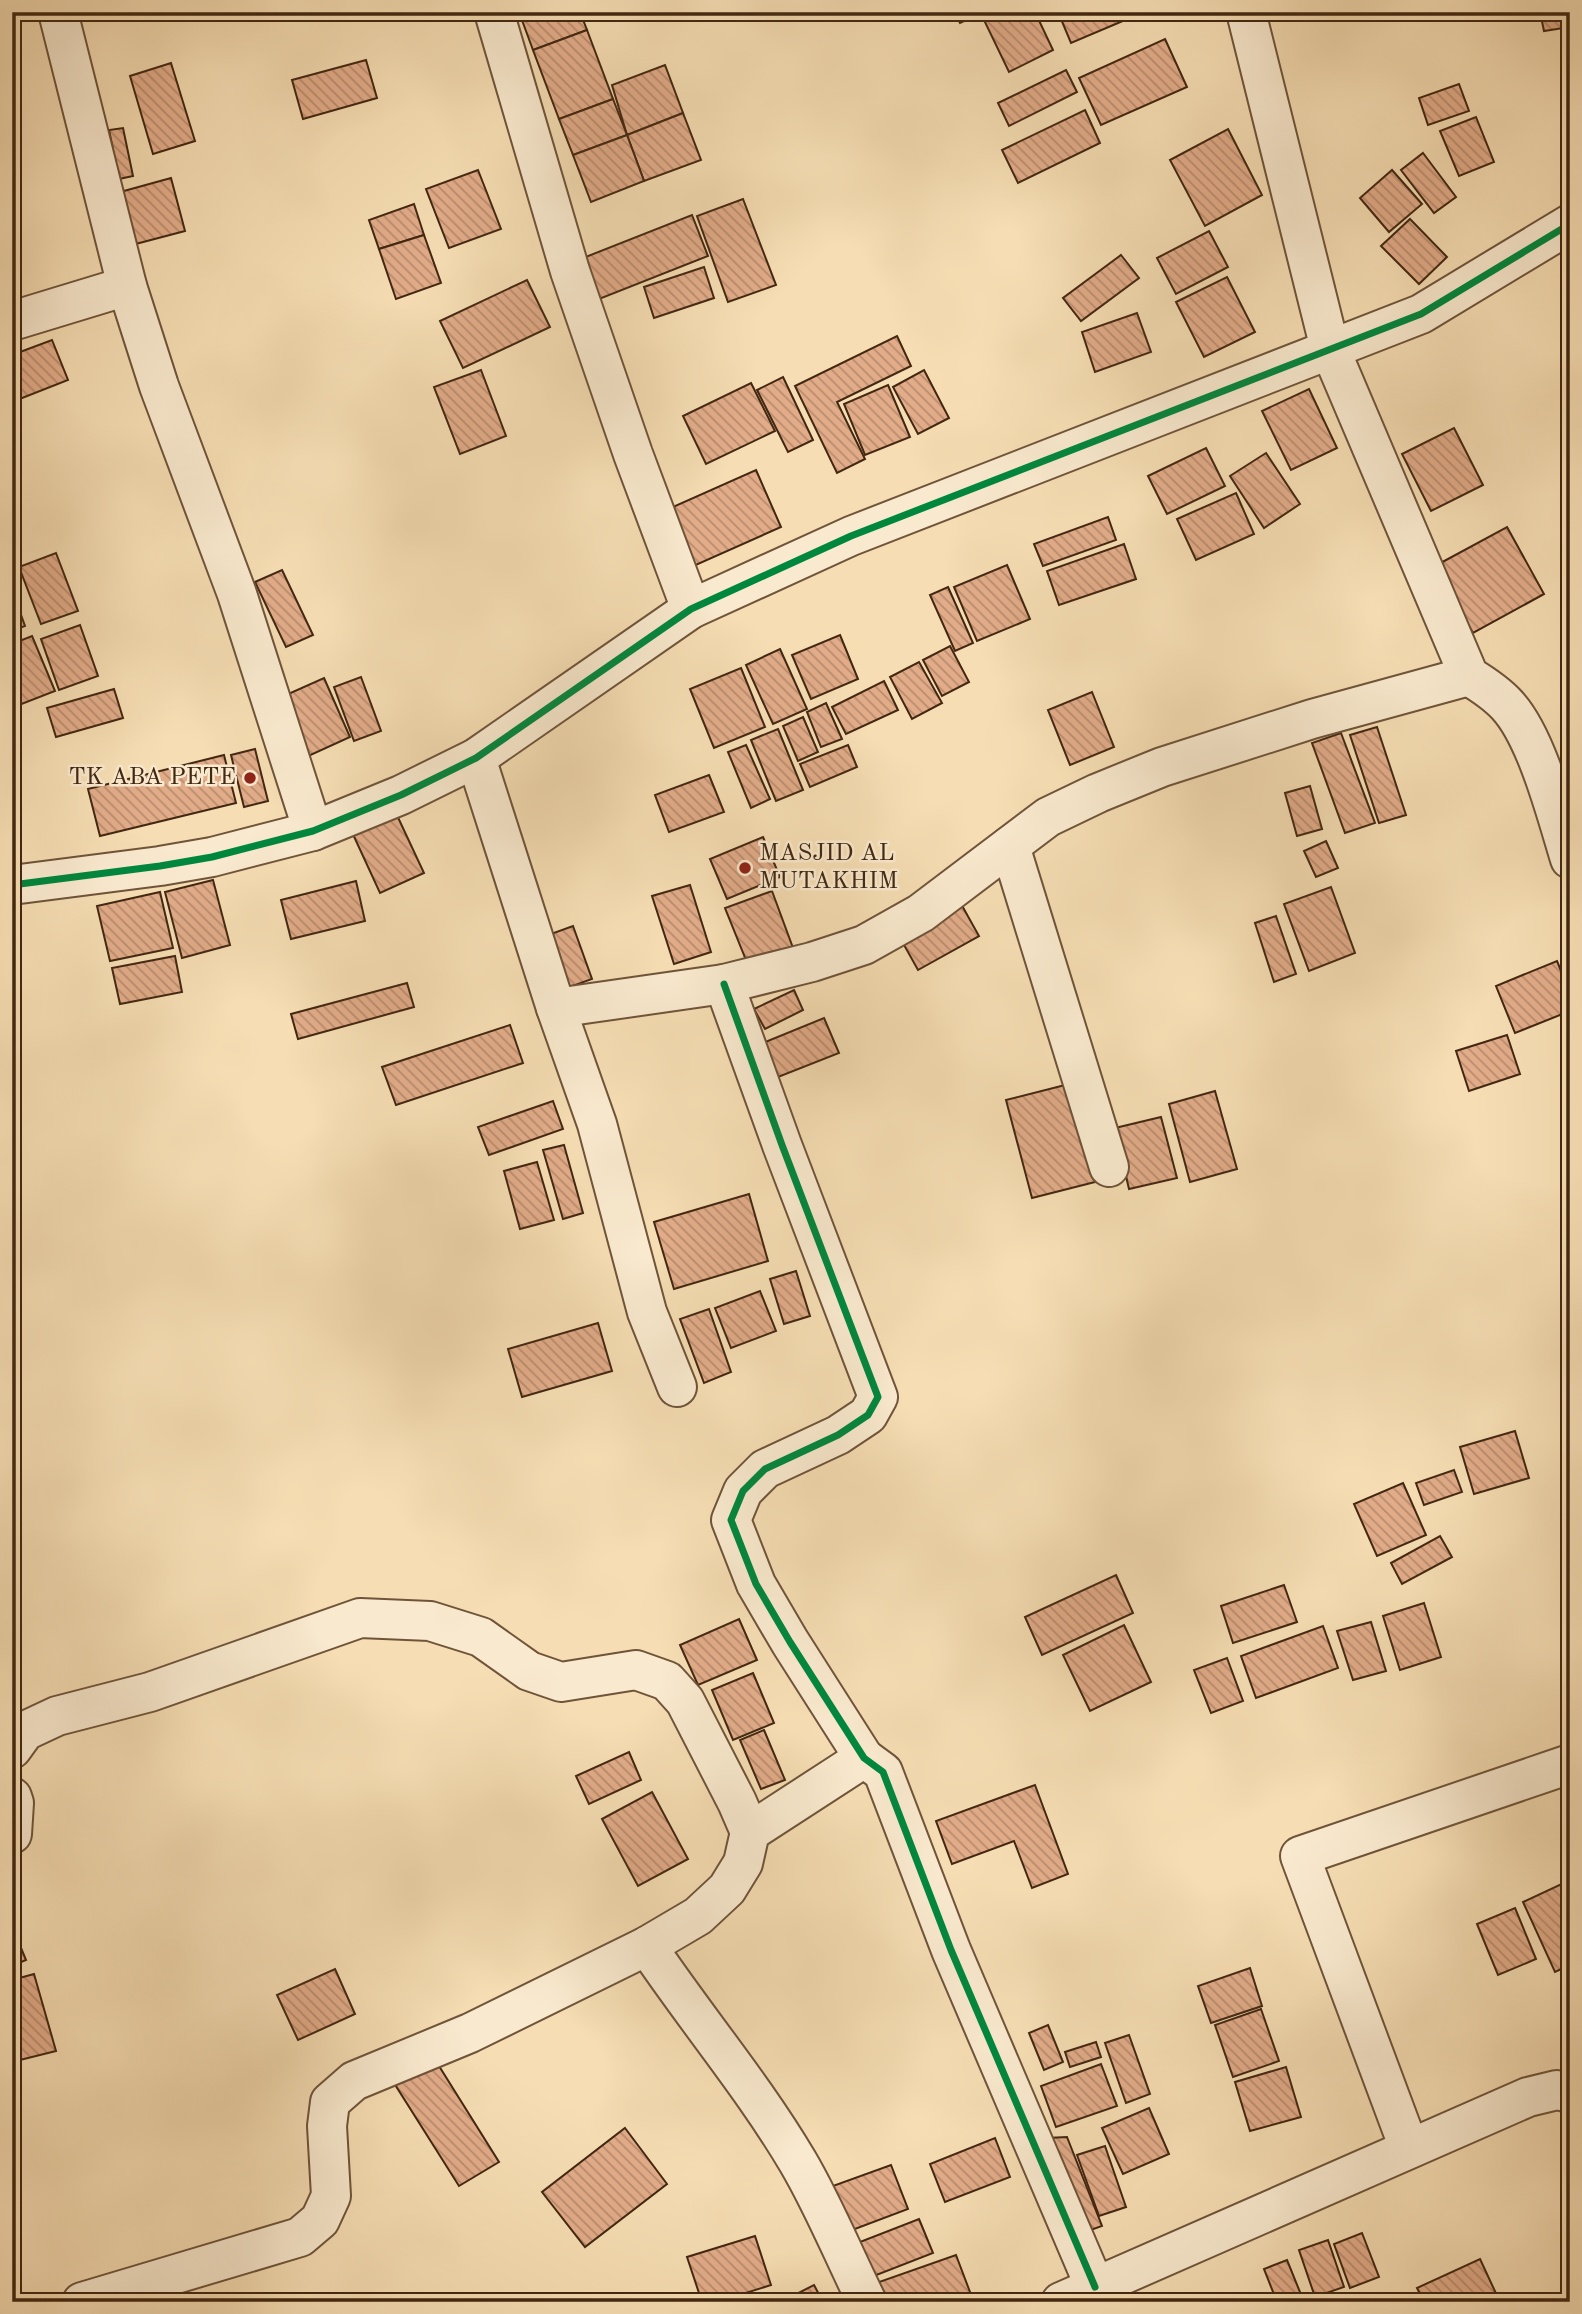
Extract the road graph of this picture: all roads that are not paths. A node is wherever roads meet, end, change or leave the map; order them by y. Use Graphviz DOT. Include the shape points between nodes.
graph roads {
  1 [pos="58,12"];
  2 [pos="495,12"];
  3 [pos="1246,12"];
  4 [pos="1570,224"];
  5 [pos="127,286"];
  6 [pos="12,321"];
  7 [pos="1330,349"];
  8 [pos="691,608"];
  9 [pos="1469,676"];
  10 [pos="476,758"];
  11 [pos="313,831"];
  12 [pos="1010,846"];
  13 [pos="1570,859"];
  14 [pos="12,885"];
  15 [pos="724,984"];
  16 [pos="555,1008"];
  17 [pos="1109,1167"];
  18 [pos="677,1387"];
  19 [pos="12,1749"];
  20 [pos="864,1758"];
  21 [pos="1570,1764"];
  22 [pos="12,1797"];
  23 [pos="750,1832"];
  24 [pos="12,1834"];
  25 [pos="647,1946"];
  26 [pos="1570,2093"];
  27 [pos="1409,2148"];
  28 [pos="1078,2294"];
  29 [pos="82,2302"];
  30 [pos="866,2302"];
  1 -- 5 [label="street"];
  2 -- 8 [label="street" via="570,271"];
  3 -- 7 [label="street"];
  4 -- 7 [label="street" via="1421,314"];
  5 -- 6 [label="street"];
  5 -- 11 [label="street" via="237,594"];
  7 -- 8 [label="street" via="851,536"];
  7 -- 9 [label="street"];
  8 -- 10 [label="street"];
  9 -- 12 [label="street" via="1162,767 1048,817"];
  9 -- 13 [label="street" via="1507,705 1523,728"];
  10 -- 11 [label="street"];
  10 -- 16 [label="street"];
  11 -- 14 [label="street" via="160,866"];
  12 -- 15 [label="street" via="921,913 864,945"];
  12 -- 17 [label="street"];
  15 -- 16 [label="street"];
  15 -- 20 [label="street" via="878,1397 868,1415 838,1435 765,1469 743,1490 732,1520 755,1584"];
  16 -- 18 [label="street" via="597,1124 647,1312"];
  19 -- 23 [label="street" via="26,1731 57,1716 150,1692 360,1618 430,1621 481,1637 529,1671 561,1682 636,1670 667,1681 685,1700"];
  20 -- 23 [label="street"];
  20 -- 28 [label="street" via="883,1772"];
  21 -- 27 [label="street" via="1300,1856"];
  22 -- 24 [label="street"];
  23 -- 25 [label="street" via="743,1863 727,1889 698,1916"];
  25 -- 29 [label="street" via="470,2033 354,2081 330,2102 331,2196 320,2220 300,2237"];
  25 -- 30 [label="street" via="751,2088 799,2164"];
  26 -- 27 [label="street" via="1557,2090 1528,2097"];
  27 -- 28 [label="street"];
}
